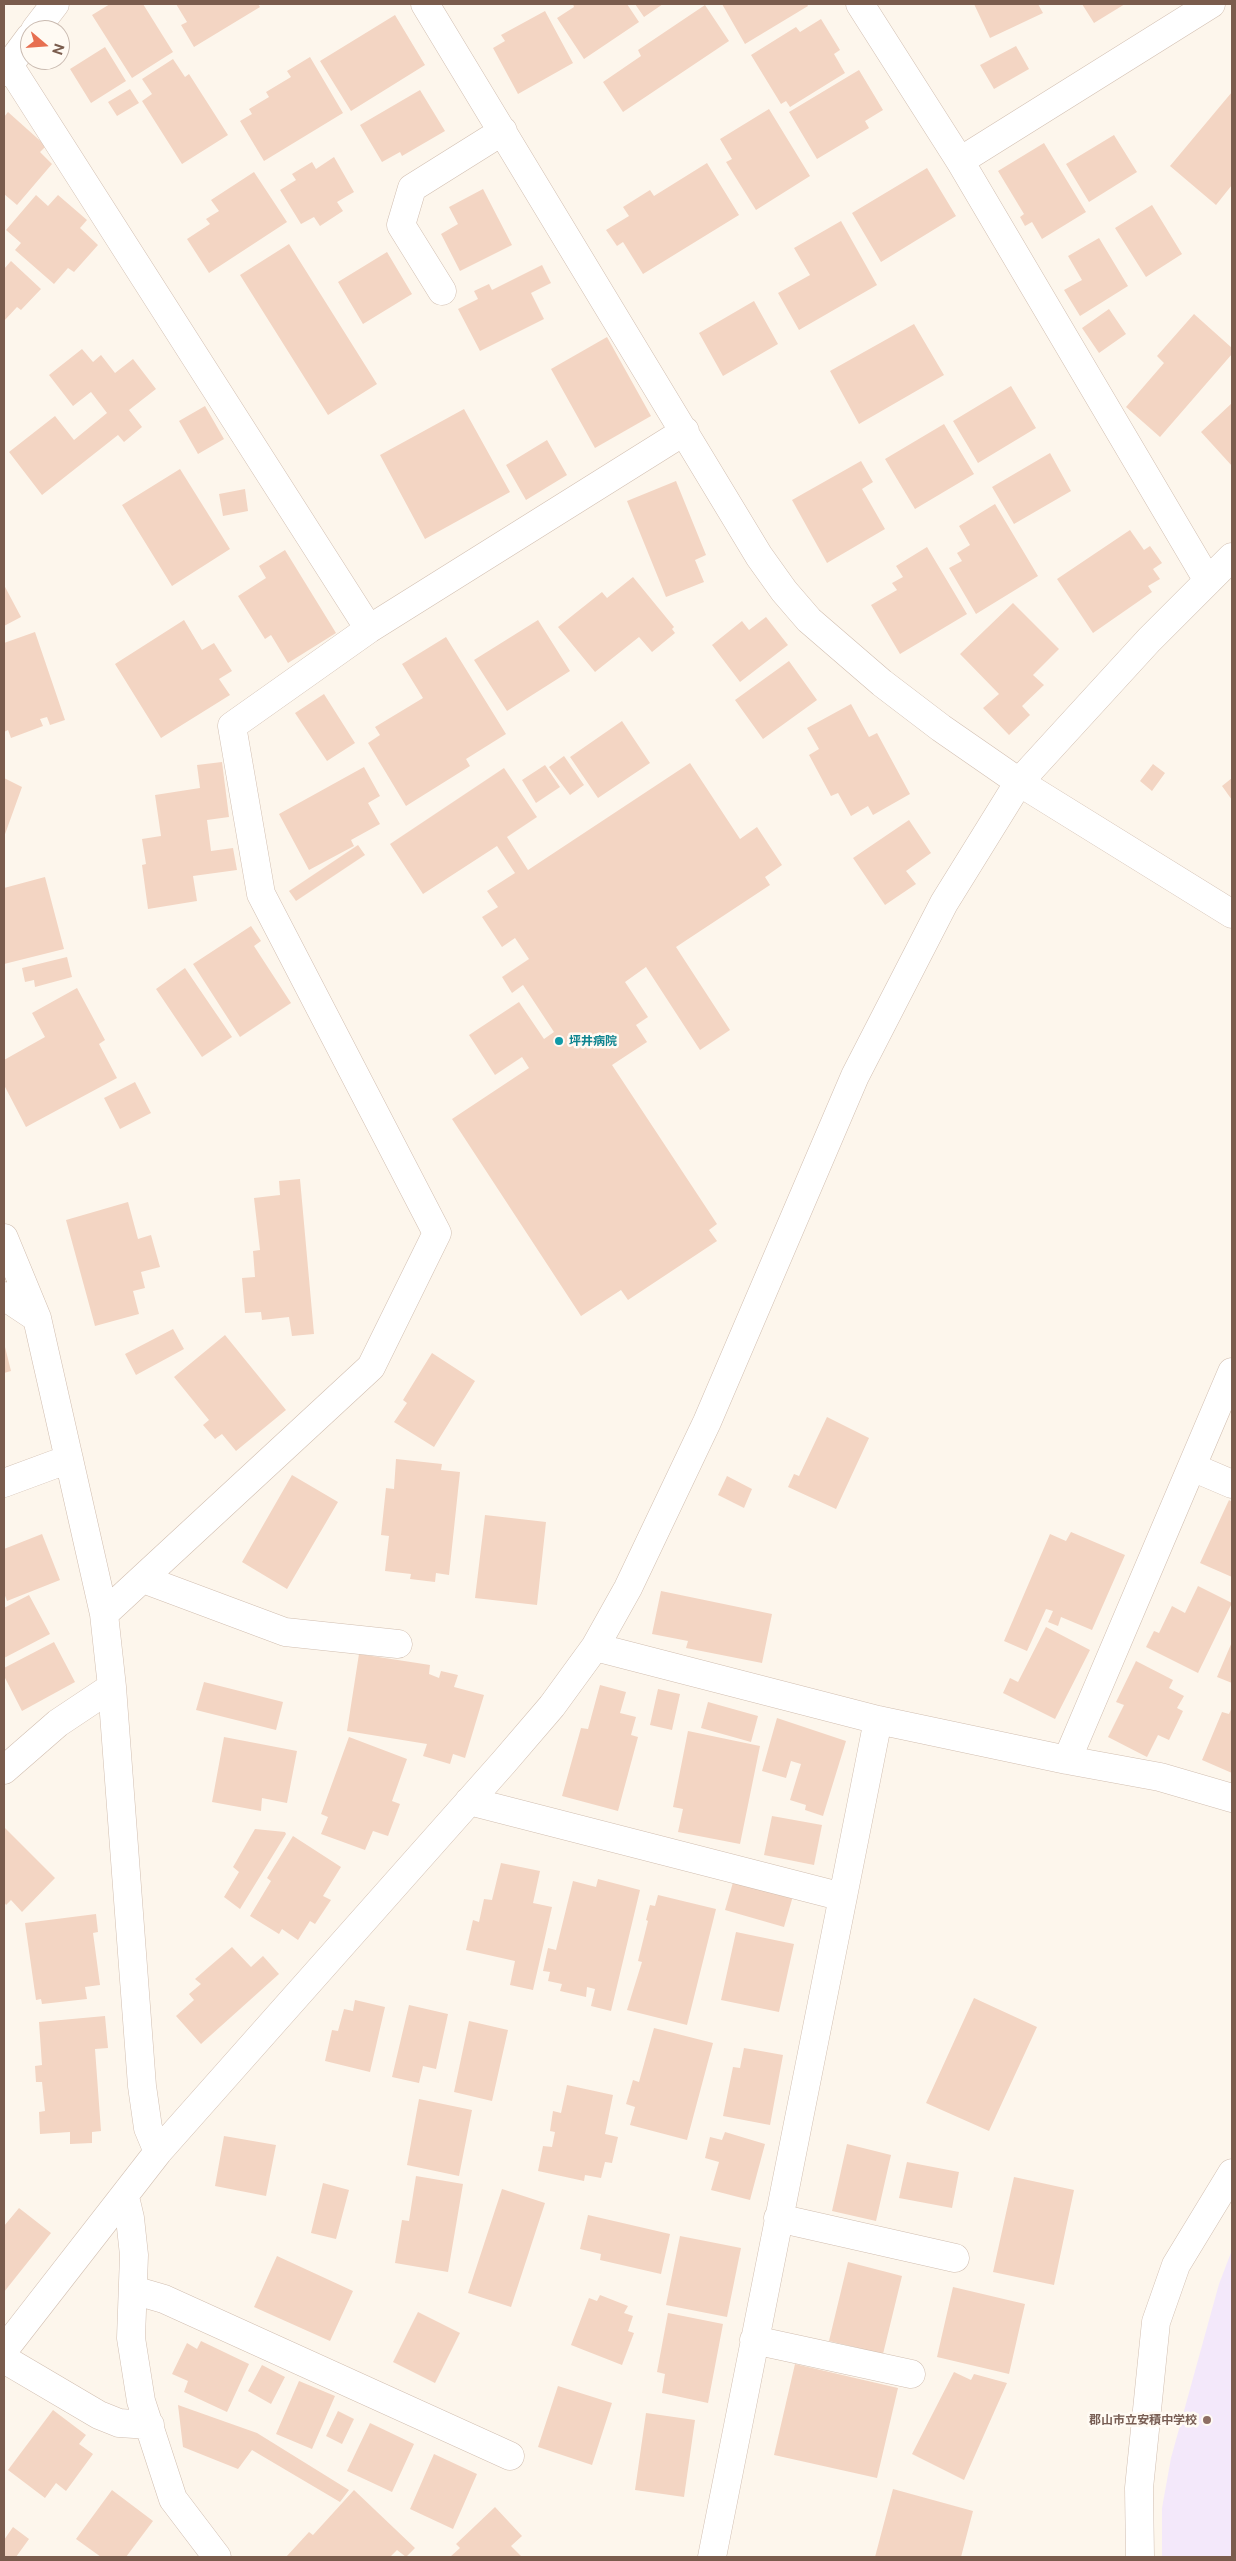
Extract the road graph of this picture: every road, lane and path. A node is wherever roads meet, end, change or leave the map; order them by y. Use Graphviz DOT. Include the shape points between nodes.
graph roads {
  1 [pos="55,4"];
  2 [pos="425,4"];
  3 [pos="860,4"];
  4 [pos="1212,4"];
  5 [pos="43,20"];
  6 [pos="20,50"];
  7 [pos="7,68"];
  8 [pos="503,131"];
  9 [pos="960,161"];
  10 [pos="442,292"];
  11 [pos="685,431"];
  12 [pos="1232,557"];
  13 [pos="1208,581"];
  14 [pos="369,629"];
  15 [pos="1019,782"];
  16 [pos="1232,914"];
  17 [pos="4,1238"];
  18 [pos="4,1296"];
  19 [pos="37,1318"];
  20 [pos="1232,1372"];
  21 [pos="69,1459"];
  22 [pos="1192,1467"];
  23 [pos="4,1483"];
  24 [pos="1232,1484"];
  25 [pos="142,1579"];
  26 [pos="104,1614"];
  27 [pos="398,1644"];
  28 [pos="594,1647"];
  29 [pos="112,1687"];
  30 [pos="878,1720"];
  31 [pos="1067,1760"];
  32 [pos="4,1770"];
  33 [pos="1232,1798"];
  34 [pos="469,1801"];
  35 [pos="843,1897"];
  36 [pos="158,2152"];
  37 [pos="1232,2173"];
  38 [pos="125,2197"];
  39 [pos="778,2218"];
  40 [pos="955,2258"];
  41 [pos="133,2290"];
  42 [pos="754,2340"];
  43 [pos="4,2350"];
  44 [pos="4,2359"];
  45 [pos="911,2374"];
  46 [pos="150,2425"];
  47 [pos="510,2456"];
  48 [pos="217,2557"];
  49 [pos="712,2557"];
  50 [pos="1140,2557"];
  1 -- 5 [label="street"];
  2 -- 8 [label="street"];
  3 -- 9 [label="street"];
  4 -- 9 [label="street"];
  6 -- 7 [label="street"];
  7 -- 14 [label="street"];
  8 -- 10 [label="street" via="412,188 401,225"];
  8 -- 11 [label="street"];
  9 -- 13 [label="street"];
  11 -- 14 [label="street"];
  11 -- 15 [label="street" via="759,556 809,620 882,683"];
  12 -- 13 [label="street"];
  13 -- 15 [label="street"];
  14 -- 25 [label="street" via="232,726 261,894 437,1233 371,1367"];
  15 -- 16 [label="street"];
  15 -- 28 [label="street" via="944,903 855,1076 707,1422 628,1588"];
  17 -- 19 [label="street"];
  18 -- 19 [label="street"];
  19 -- 21 [label="street"];
  20 -- 22 [label="street"];
  21 -- 23 [label="street"];
  21 -- 26 [label="street"];
  22 -- 24 [label="street"];
  22 -- 31 [label="street"];
  25 -- 26 [label="street"];
  25 -- 27 [label="street" via="285,1632"];
  26 -- 29 [label="street"];
  28 -- 30 [label="street"];
  28 -- 34 [label="street" via="552,1706"];
  29 -- 32 [label="street" via="58,1723"];
  29 -- 36 [label="street" via="142,2086 148,2128"];
  30 -- 31 [label="street"];
  30 -- 35 [label="street"];
  31 -- 33 [label="street" via="1160,1777"];
  34 -- 35 [label="street"];
  34 -- 36 [label="street"];
  35 -- 39 [label="street"];
  36 -- 38 [label="street"];
  37 -- 50 [label="street" via="1176,2264 1156,2322 1139,2488"];
  38 -- 41 [label="street" via="134,2248"];
  38 -- 43 [label="street"];
  39 -- 40 [label="street"];
  39 -- 42 [label="street"];
  41 -- 46 [label="street" via="133,2359 141,2401"];
  41 -- 47 [label="street" via="164,2299"];
  42 -- 45 [label="street"];
  42 -- 49 [label="street"];
  44 -- 46 [label="street" via="99,2415 119,2423"];
  46 -- 48 [label="street" via="173,2499"];
}
